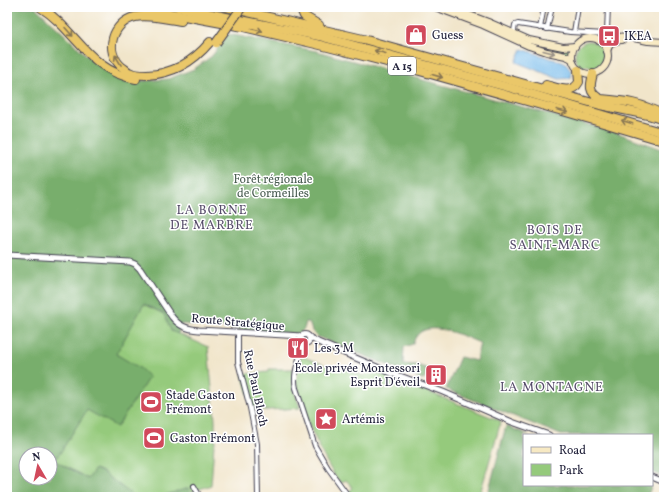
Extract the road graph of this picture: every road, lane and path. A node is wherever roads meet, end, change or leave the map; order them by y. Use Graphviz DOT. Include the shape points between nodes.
graph roads {
  1 [pos="40,7"];
  2 [pos="136,7"];
  3 [pos="178,7"];
  4 [pos="226,7"];
  5 [pos="238,7"];
  6 [pos="242,7"];
  7 [pos="300,7"];
  8 [pos="435,7"];
  9 [pos="448,7"];
  10 [pos="544,7"];
  11 [pos="552,7"];
  12 [pos="578,7"];
  13 [pos="608,7"];
  14 [pos="276,18"];
  15 [pos="202,20"];
  16 [pos="540,28"];
  17 [pos="547,29"];
  18 [pos="514,30"];
  19 [pos="574,32"];
  20 [pos="363,39"];
  21 [pos="639,39"];
  22 [pos="599,41"];
  23 [pos="213,42"];
  24 [pos="664,42"];
  25 [pos="574,46"];
  26 [pos="607,51"];
  27 [pos="572,59"];
  28 [pos="468,68"];
  29 [pos="578,70"];
  30 [pos="593,74"];
  31 [pos="664,115"];
  32 [pos="664,120"];
  33 [pos="664,134"];
  34 [pos="664,141"];
  35 [pos="7,255"];
  36 [pos="238,332"];
  37 [pos="305,340"];
  38 [pos="546,434"];
  39 [pos="653,477"];
  40 [pos="664,482"];
  41 [pos="194,486"];
  42 [pos="200,497"];
  43 [pos="258,497"];
  44 [pos="349,497"];
  1 -- 23 [label="highway, one-way" via="63,26 91,57 110,71 127,77 142,80 175,74 207,55"];
  2 -- 15 [label="highway, A 15"];
  33 -- 3 [label="highway, A 15, one-way" via="511,88 319,36"];
  4 -- 14 [label="highway"];
  5 -- 14 [label="highway"];
  5 -- 23 [label="highway"];
  6 -- 23 [label="highway, bridge"];
  7 -- 20 [label="highway" via="304,16 316,24"];
  8 -- 27 [label="main road, one-way" via="528,46"];
  9 -- 25 [label="main road" via="529,40 563,47"];
  10 -- 16 [label="street"];
  11 -- 17 [label="street"];
  12 -- 19 [label="street"];
  13 -- 19 [label="street" via="607,33"];
  14 -- 20 [label="highway"];
  23 -- 15 [label="highway, one-way" via="183,66 158,74 142,75 129,72 116,59 112,44 114,35 127,20 137,16 189,22"];
  15 -- 34 [label="highway, A 15, one-way" via="242,27 398,65"];
  16 -- 17 [label="street"];
  16 -- 18 [label="street" via="516,24"];
  17 -- 19 [label="street"];
  20 -- 28 [label="highway"];
  21 -- 22 [label="main road" via="619,36"];
  21 -- 24 [label="main road"];
  21 -- 26 [label="main road" via="615,41"];
  22 -- 25 [label="main road" via="586,38"];
  22 -- 26 [label="main road"];
  25 -- 27 [label="main road"];
  26 -- 30 [label="main road" via="606,64"];
  27 -- 29 [label="main road"];
  28 -- 29 [label="highway" via="568,90 575,88 579,82"];
  28 -- 32 [label="highway"];
  29 -- 30 [label="main road"];
  30 -- 31 [label="highway" via="590,86 596,97 632,102"];
  35 -- 36 [label="street, Route Stratégique" via="131,262 138,266 175,321 184,327"];
  36 -- 37 [label="street, Route Stratégique" via="274,333"];
  36 -- 43 [label="street, Rue Paul Bloch" via="238,362 257,444"];
  37 -- 38 [label="street, Route Stratégique" via="318,342 410,382"];
  37 -- 44 [label="street" via="294,381 315,446"];
  39 -- 40 [label="street"];
  41 -- 42 [label="street"];
}
